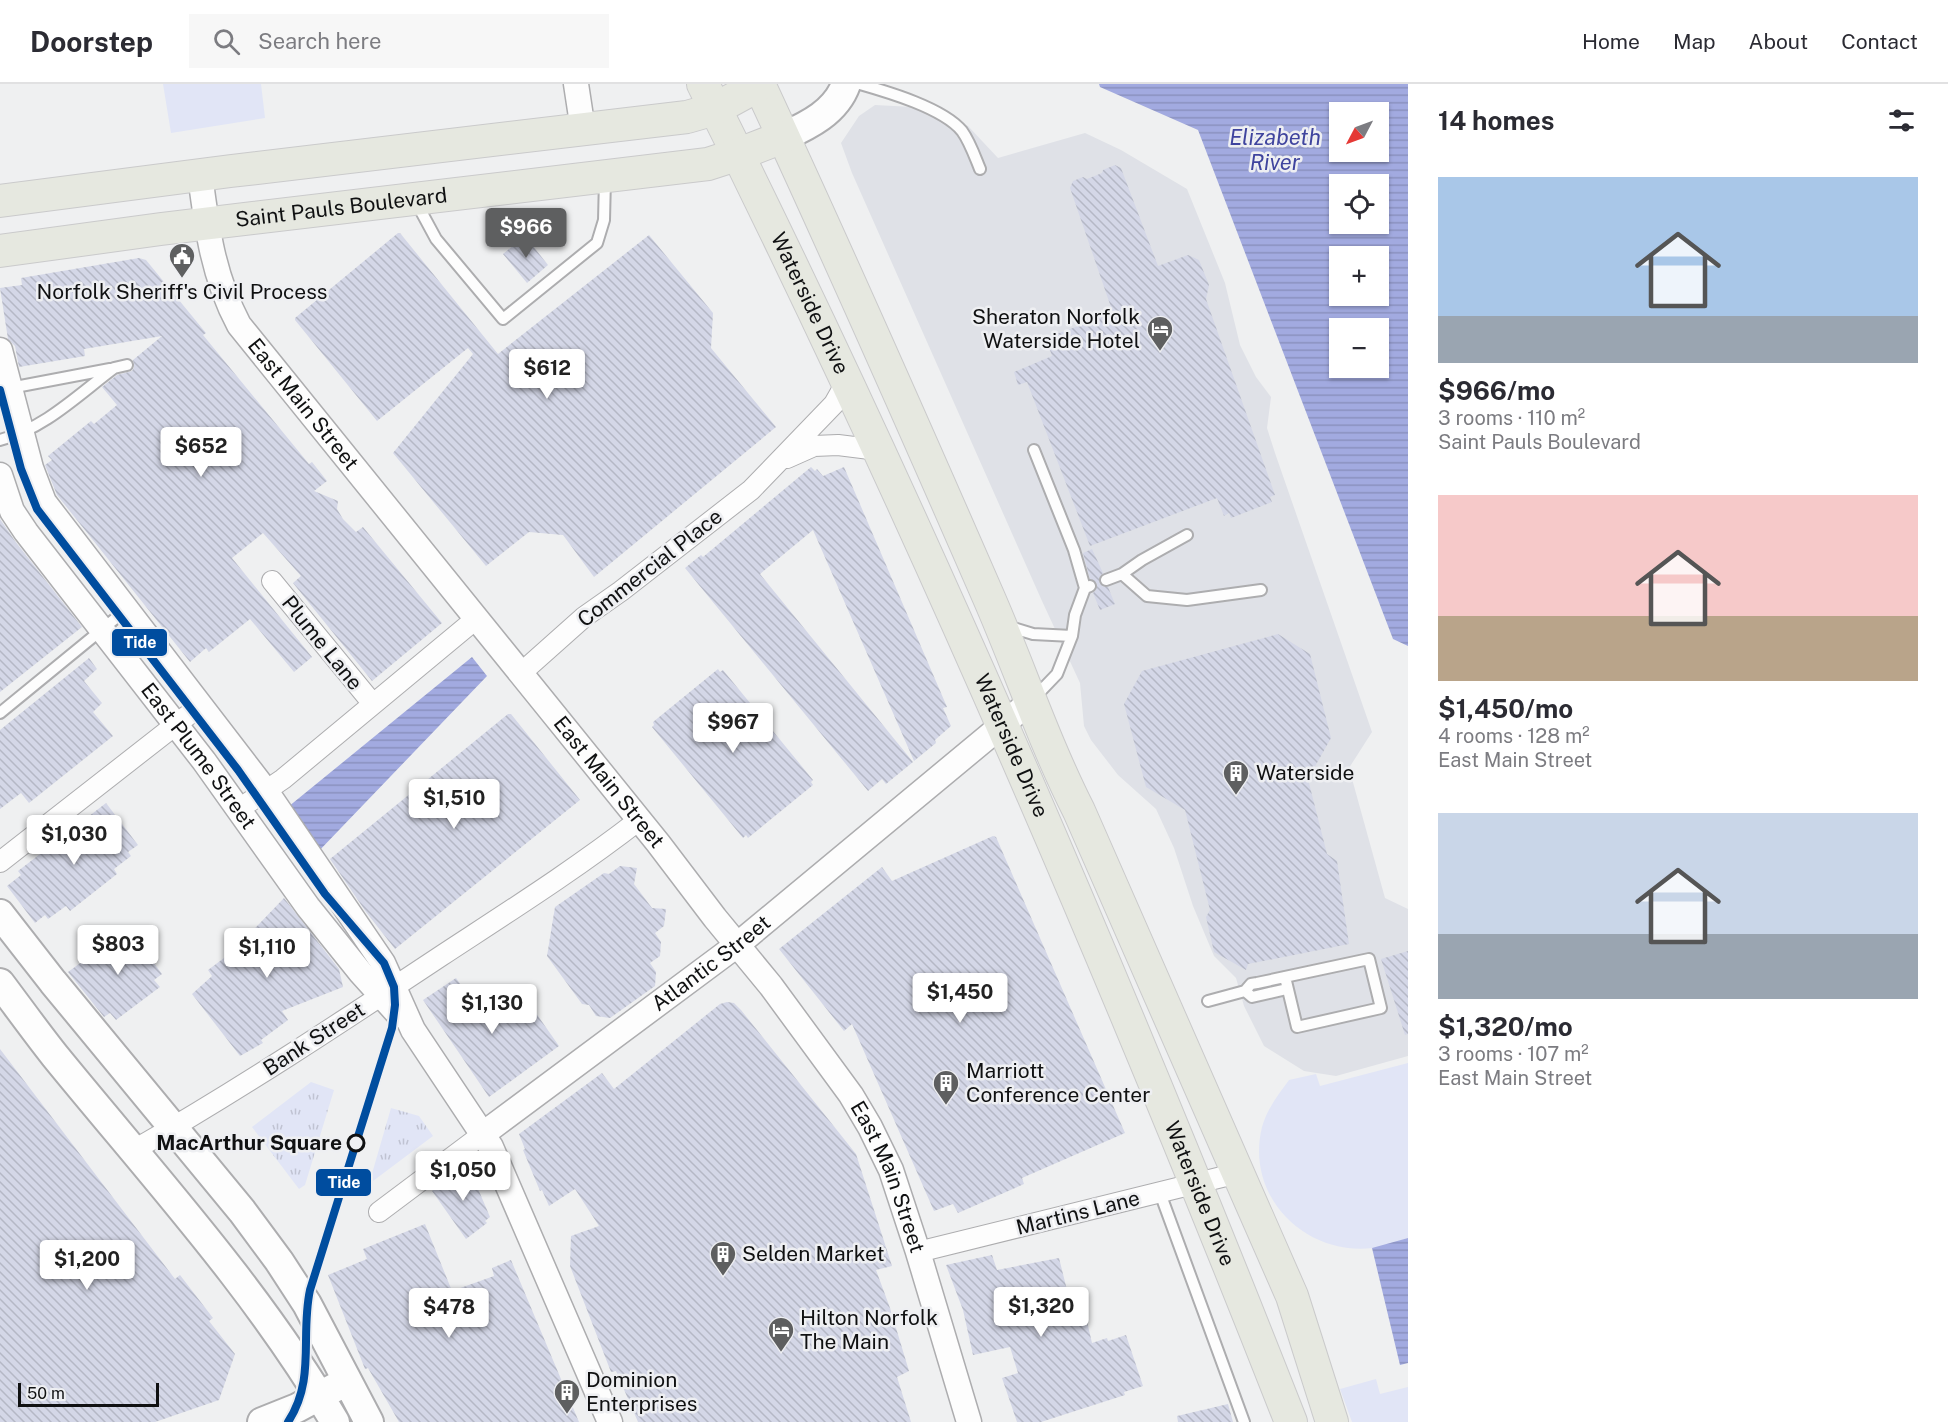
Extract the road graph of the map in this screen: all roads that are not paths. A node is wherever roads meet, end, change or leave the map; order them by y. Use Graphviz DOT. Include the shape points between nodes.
graph roads {
  1 [pos="576,84"];
  2 [pos="760,84"];
  3 [pos="846,84"];
  4 [pos="860,84"];
  5 [pos="709,96"];
  6 [pos="583,130"];
  7 [pos="783,136"];
  8 [pos="396,151"];
  9 [pos="738,154"];
  10 [pos="980,169"];
  11 [pos="200,175"];
  12 [pos="605,176"];
  13 [pos="496,190"];
  14 [pos="415,199"];
  15 [pos="0,201"];
  16 [pos="206,223"];
  17 [pos="0,251"];
  18 [pos="0,350"];
  19 [pos="127,365"];
  20 [pos="114,368"];
  21 [pos="847,381"];
  22 [pos="10,388"];
  23 [pos="11,437"];
  24 [pos="878,450"];
  25 [pos="1034,450"];
  26 [pos="779,462"];
  27 [pos="0,475"];
  28 [pos="1187,536"];
  29 [pos="1122,574"];
  30 [pos="1106,580"];
  31 [pos="272,581"];
  32 [pos="1261,590"];
  33 [pos="127,609"];
  34 [pos="477,618"];
  35 [pos="1000,622"];
  36 [pos="102,630"];
  37 [pos="1072,636"];
  38 [pos="520,674"];
  39 [pos="1031,701"];
  40 [pos="373,704"];
  41 [pos="201,705"];
  42 [pos="0,713"];
  43 [pos="1003,724"];
  44 [pos="176,725"];
  45 [pos="266,791"];
  46 [pos="239,808"];
  47 [pos="639,820"];
  48 [pos="0,862"];
  49 [pos="0,914"];
  50 [pos="737,945"];
  51 [pos="1285,977"];
  52 [pos="0,983"];
  53 [pos="1287,989"];
  54 [pos="387,991"];
  55 [pos="1245,991"];
  56 [pos="1208,1001"];
  57 [pos="1156,1088"];
  58 [pos="1205,1097"];
  59 [pos="174,1128"];
  60 [pos="483,1134"];
  61 [pos="134,1150"];
  62 [pos="1238,1173"];
  63 [pos="1197,1184"];
  64 [pos="1160,1193"];
  65 [pos="379,1212"];
  66 [pos="918,1252"];
  67 [pos="348,1381"];
  68 [pos="320,1396"];
  69 [pos="365,1415"];
  70 [pos="262,1422"];
  71 [pos="335,1422"];
  72 [pos="610,1422"];
  73 [pos="969,1422"];
  74 [pos="1244,1422"];
  75 [pos="1291,1422"];
  76 [pos="1332,1422"];
  1 -- 6 [label="street"];
  2 -- 5 [label="main road"];
  2 -- 7 [label="main road, Waterside Drive"];
  3 -- 7 [label="main road" via="829,110"];
  4 -- 10 [label="lane" via="897,95 954,123 965,136"];
  5 -- 6 [label="main road" via="687,117"];
  5 -- 9 [label="main road, Waterside Drive"];
  6 -- 8 [label="main road"];
  6 -- 13 [label="main road" via="584,148 579,155"];
  7 -- 9 [label="main road, Saint Pauls Boulevard"];
  7 -- 35 [label="main road, Waterside Drive"];
  8 -- 11 [label="main road"];
  8 -- 14 [label="main road"];
  9 -- 12 [label="main road, Saint Pauls Boulevard" via="708,164"];
  9 -- 21 [label="main road, Waterside Drive"];
  11 -- 15 [label="main road"];
  11 -- 16 [label="street, East Main Street"];
  12 -- 13 [label="main road, Saint Pauls Boulevard"];
  12 -- 14 [label="lane" via="604,220 597,243 502,319 436,239"];
  13 -- 14 [label="main road, Saint Pauls Boulevard"];
  14 -- 16 [label="main road, Saint Pauls Boulevard"];
  16 -- 17 [label="main road, Saint Pauls Boulevard"];
  16 -- 34 [label="street, East Main Street" via="217,274 239,325"];
  18 -- 22 [label="street, East Plume Street"];
  19 -- 20 [label="lane"];
  20 -- 22 [label="lane"];
  20 -- 23 [label="lane" via="37,426"];
  21 -- 24 [label="main road, Waterside Drive"];
  21 -- 26 [label="street, Commercial Place" via="834,404"];
  22 -- 23 [label="street, East Plume Street"];
  23 -- 33 [label="street, East Plume Street" via="44,502"];
  24 -- 26 [label="street, Commercial Place" via="814,446"];
  24 -- 43 [label="main road, Waterside Drive"];
  25 -- 37 [label="lane" via="1088,587 1075,615"];
  26 -- 38 [label="street, Commercial Place" via="750,490 584,617"];
  27 -- 36 [label="street, East Plume Street" via="19,521"];
  28 -- 29 [label="lane"];
  29 -- 30 [label="lane"];
  29 -- 32 [label="lane" via="1147,596 1187,600"];
  31 -- 40 [label="street, Plume Lane"];
  33 -- 36 [label="lane"];
  33 -- 41 [label="street, East Plume Street"];
  34 -- 38 [label="street, East Main Street"];
  34 -- 40 [label="street"];
  35 -- 37 [label="lane" via="1033,634"];
  35 -- 39 [label="main road, Waterside Drive"];
  36 -- 42 [label="lane"];
  36 -- 44 [label="street, East Plume Street"];
  37 -- 39 [label="lane" via="1056,674"];
  38 -- 47 [label="street, East Main Street"];
  39 -- 43 [label="street, Atlantic Street"];
  39 -- 58 [label="main road, Waterside Drive" via="1055,764"];
  40 -- 45 [label="street"];
  41 -- 44 [label="street"];
  41 -- 45 [label="street, East Plume Street"];
  43 -- 50 [label="street, Atlantic Street"];
  43 -- 57 [label="main road, Waterside Drive"];
  44 -- 46 [label="street, East Plume Street"];
  44 -- 48 [label="street"];
  45 -- 46 [label="street"];
  45 -- 54 [label="street, East Plume Street" via="383,963"];
  46 -- 54 [label="street, East Plume Street" via="308,907"];
  47 -- 50 [label="street, East Main Street"];
  47 -- 54 [label="street, Bank Street" via="605,847"];
  49 -- 59 [label="main road"];
  50 -- 60 [label="street, Atlantic Street"];
  50 -- 66 [label="street, East Main Street" via="856,1103 891,1170"];
  51 -- 53 [label="lane"];
  51 -- 53 [label="lane" via="1369,959 1381,1008 1297,1028"];
  51 -- 55 [label="lane" via="1251,984"];
  52 -- 61 [label="main road"];
  53 -- 55 [label="lane" via="1252,997"];
  54 -- 59 [label="street, Bank Street"];
  54 -- 60 [label="street, East Plume Street"];
  55 -- 56 [label="lane"];
  57 -- 58 [label="main road" via="1186,1099"];
  57 -- 63 [label="main road, Waterside Drive"];
  58 -- 62 [label="main road, Waterside Drive"];
  59 -- 61 [label="street, Bank Street"];
  59 -- 67 [label="main road" via="289,1274"];
  60 -- 65 [label="street, Atlantic Street"];
  60 -- 72 [label="street, East Plume Street" via="523,1217"];
  61 -- 68 [label="main road" via="229,1269"];
  62 -- 63 [label="street, Martins Lane"];
  62 -- 76 [label="main road, Waterside Drive" via="1292,1296"];
  63 -- 64 [label="street, Martins Lane"];
  63 -- 75 [label="main road, Waterside Drive"];
  64 -- 66 [label="street, Martins Lane"];
  64 -- 74 [label="lane"];
  66 -- 73 [label="street, East Main Street"];
  67 -- 68 [label="main road"];
  67 -- 69 [label="main road"];
  68 -- 70 [label="main road"];
  68 -- 71 [label="main road"];
  69 -- 71 [label="main road"];
}
